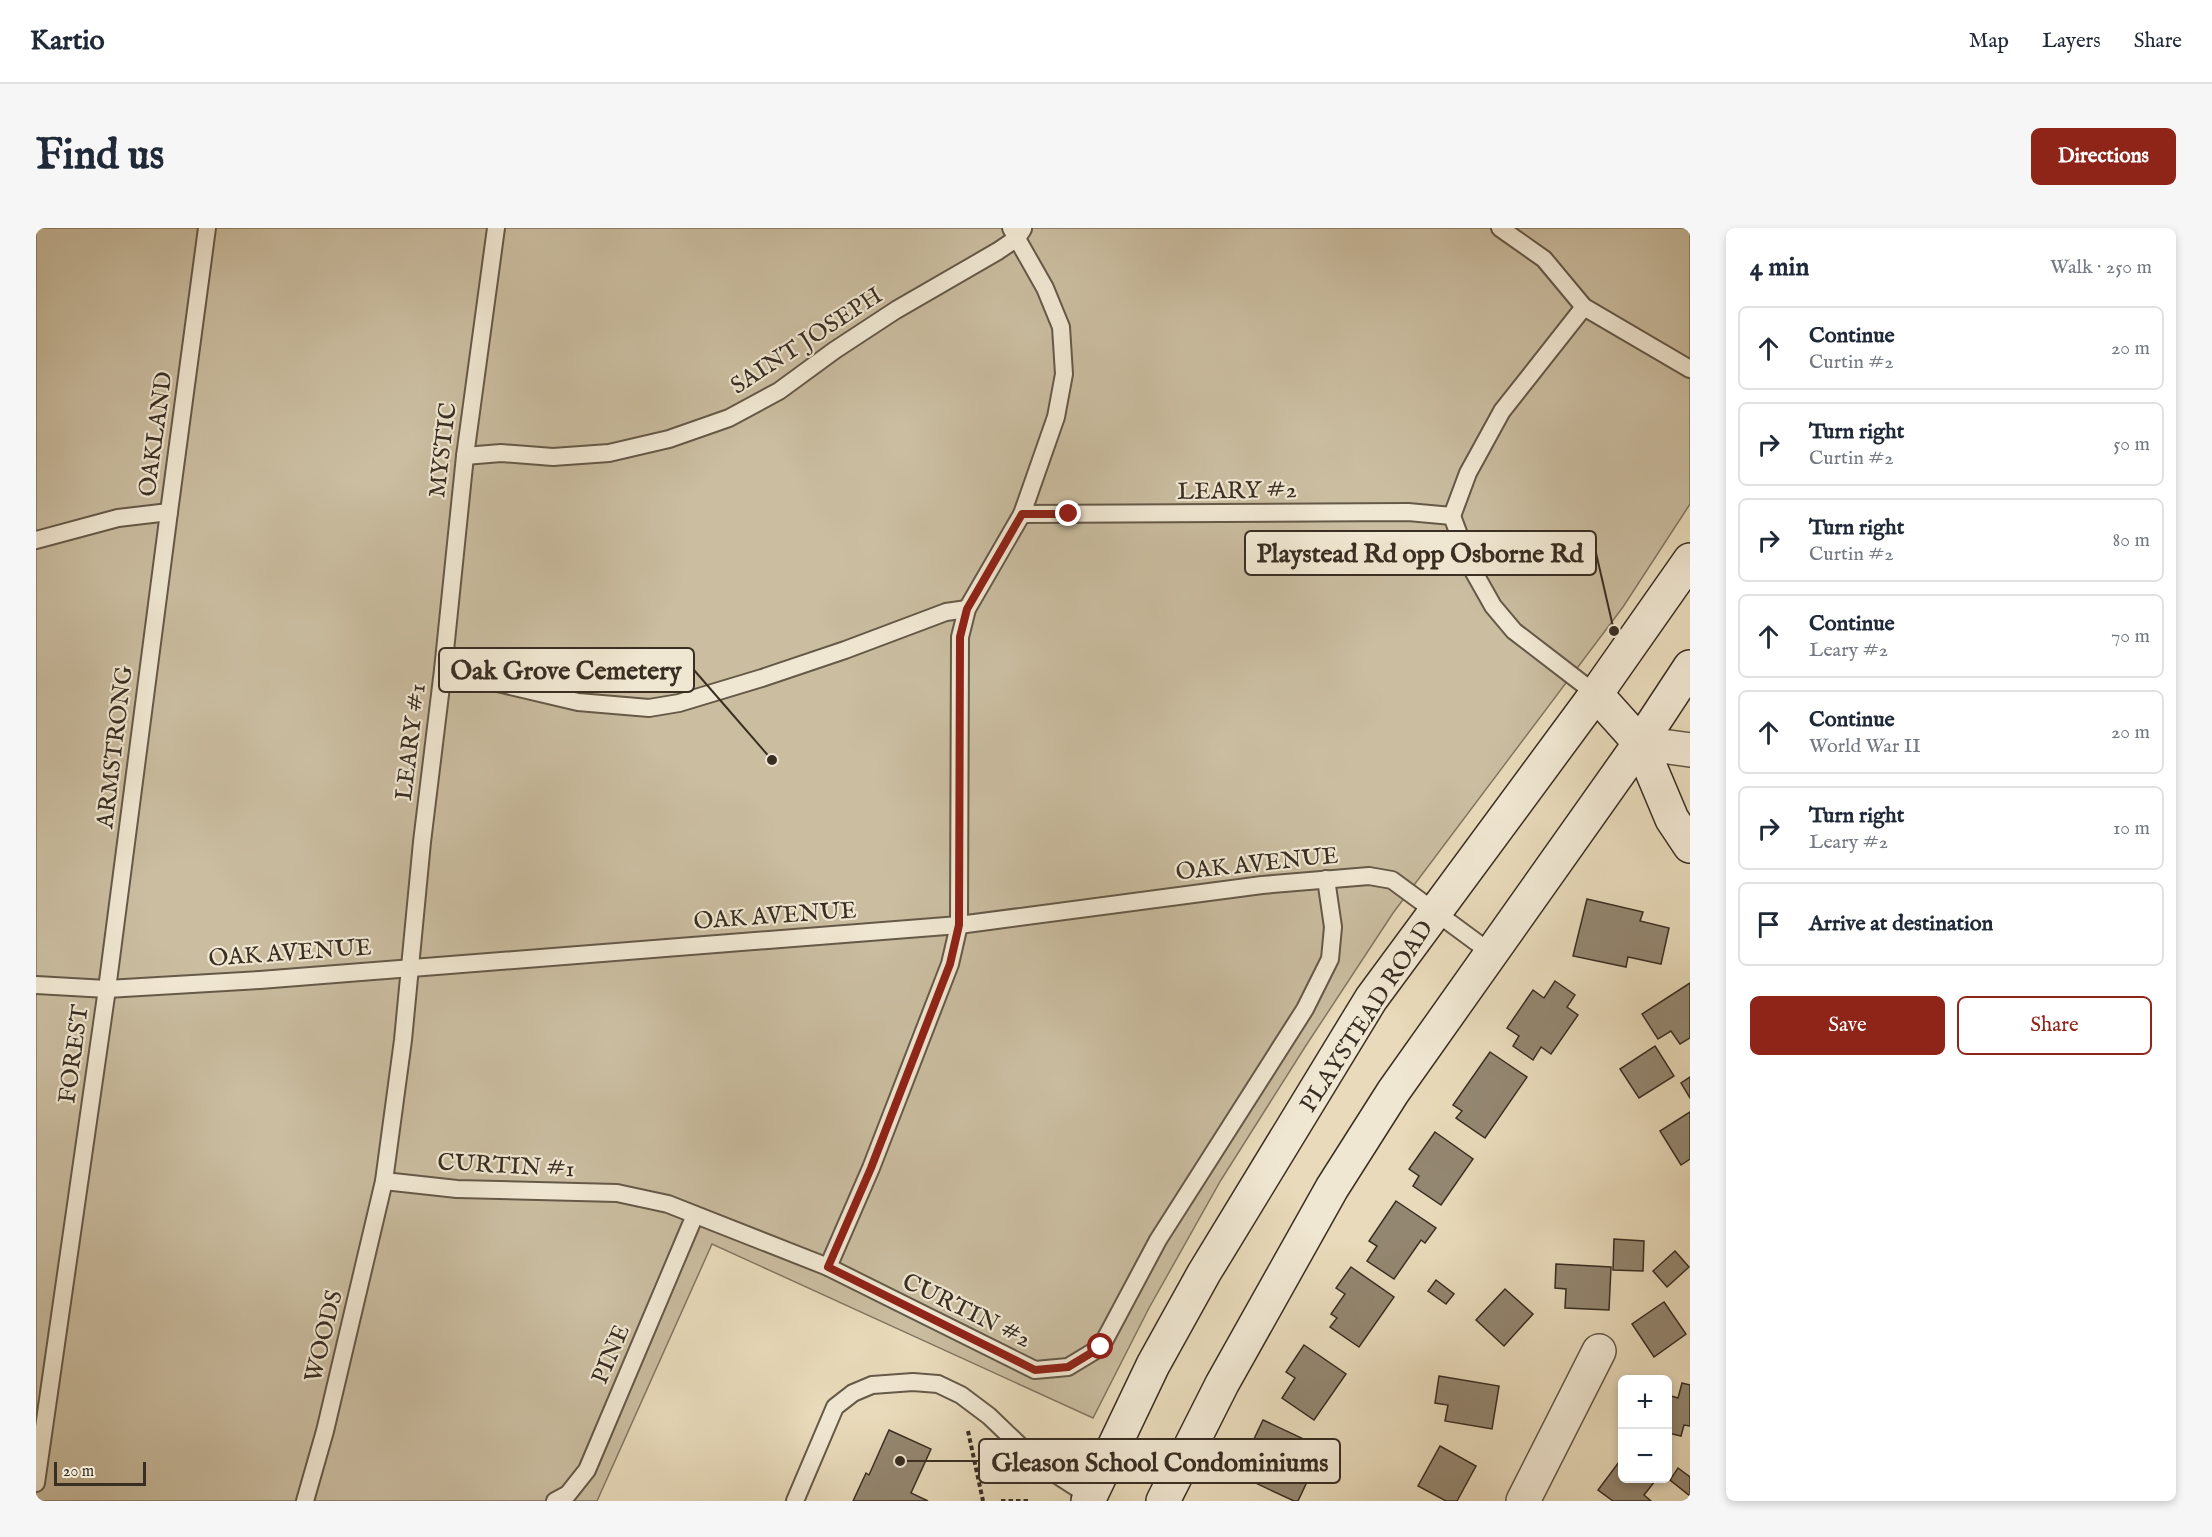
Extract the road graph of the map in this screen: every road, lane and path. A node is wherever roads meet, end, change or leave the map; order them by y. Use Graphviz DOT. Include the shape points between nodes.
graph roads {
  1 [pos="207,228"];
  2 [pos="510,228"];
  3 [pos="1500,228"];
  4 [pos="1017,231"];
  5 [pos="495,232"];
  6 [pos="1584,307"];
  7 [pos="1690,369"];
  8 [pos="465,456"];
  9 [pos="169,512"];
  10 [pos="1022,514"];
  11 [pos="1452,516"];
  12 [pos="36,540"];
  13 [pos="1690,560"];
  14 [pos="967,609"];
  15 [pos="1690,668"];
  16 [pos="443,670"];
  17 [pos="1596,694"];
  18 [pos="1640,743"];
  19 [pos="1690,750"];
  20 [pos="1690,846"];
  21 [pos="1326,879"];
  22 [pos="1434,913"];
  23 [pos="959,925"];
  24 [pos="1491,953"];
  25 [pos="409,967"];
  26 [pos="36,985"];
  27 [pos="107,989"];
  28 [pos="384,1180"];
  29 [pos="695,1215"];
  30 [pos="828,1267"];
  31 [pos="1599,1351"];
  32 [pos="961,1395"];
  33 [pos="36,1483"];
  34 [pos="1091,1500"];
  35 [pos="305,1501"];
  36 [pos="555,1501"];
  37 [pos="795,1501"];
  38 [pos="983,1501"];
  39 [pos="1001,1501"];
  40 [pos="1031,1501"];
  41 [pos="1163,1501"];
  42 [pos="1523,1501"];
  1 -- 9 [label="lane, OAKLAND"];
  2 -- 5 [label="lane"];
  3 -- 6 [label="lane" via="1544,258"];
  4 -- 8 [label="lane, SAINT JOSEPH" via="998,251 896,310 779,391 729,418 669,439 609,453"];
  4 -- 10 [label="lane" via="1061,327 1064,374 1056,417"];
  5 -- 8 [label="lane, MYSTIC"];
  6 -- 7 [label="lane"];
  6 -- 11 [label="lane" via="1503,411 1468,473"];
  8 -- 16 [label="lane, MYSTIC"];
  9 -- 12 [label="lane, OAKLAND" via="118,518"];
  9 -- 27 [label="lane, ARMSTRONG"];
  10 -- 11 [label="lane, LEARY #2" via="1408,512"];
  10 -- 14 [label="lane"];
  11 -- 17 [label="lane" via="1471,567 1493,606 1514,631"];
  13 -- 17 [label="main road, PLAYSTEAD ROAD"];
  14 -- 16 [label="lane, LEARY #1" via="946,612 762,678 649,708 578,702"];
  14 -- 23 [label="lane" via="960,637"];
  15 -- 18 [label="main road"];
  16 -- 25 [label="lane, LEARY #1"];
  17 -- 18 [label="main road"];
  17 -- 22 [label="main road, PLAYSTEAD ROAD"];
  18 -- 19 [label="main road"];
  18 -- 20 [label="main road" via="1672,819"];
  18 -- 24 [label="main road"];
  21 -- 22 [label="lane, OAK AVENUE" via="1369,876 1392,880"];
  21 -- 23 [label="lane, OAK AVENUE"];
  21 -- 30 [label="lane, CURTIN #2" via="1333,927 1330,959 1305,1009 1158,1240 1101,1347 1068,1367 1035,1370"];
  22 -- 24 [label="lane, OAK AVENUE"];
  22 -- 34 [label="main road, PLAYSTEAD ROAD" via="1371,999 1204,1273 1153,1365"];
  23 -- 25 [label="lane, OAK AVENUE"];
  23 -- 30 [label="lane" via="946,975"];
  24 -- 41 [label="main road" via="1393,1092 1332,1188 1222,1384"];
  25 -- 27 [label="lane, OAK AVENUE"];
  25 -- 28 [label="lane"];
  26 -- 27 [label="lane, OAK AVENUE"];
  27 -- 33 [label="lane, FOREST"];
  28 -- 29 [label="lane, CURTIN #1" via="457,1189 617,1193 668,1204"];
  28 -- 35 [label="lane, WOODS"];
  29 -- 30 [label="lane, CURTIN #1"];
  29 -- 36 [label="lane, PINE" via="587,1470 568,1494"];
  31 -- 42 [label="main road"];
  32 -- 34 [label="lane" via="1036,1462"];
  32 -- 37 [label="lane" via="938,1384 914,1382 872,1385 853,1393 835,1407"];
  32 -- 38 [label="path"];
  39 -- 40 [label="path"];
}
